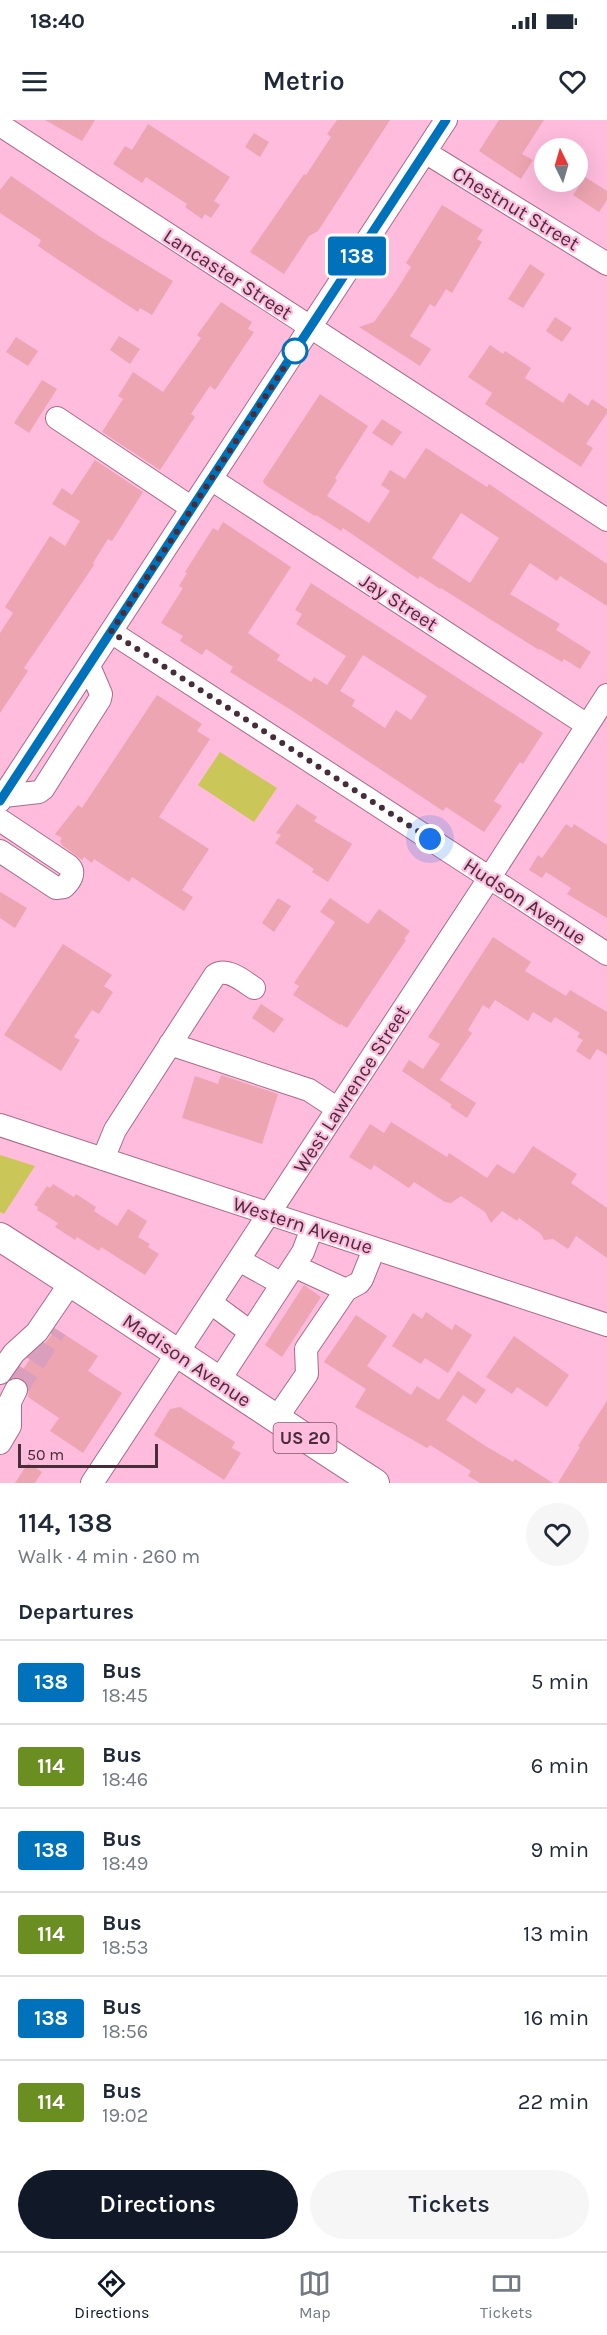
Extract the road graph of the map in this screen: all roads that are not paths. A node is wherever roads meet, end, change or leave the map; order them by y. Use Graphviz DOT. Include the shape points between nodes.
graph roads {
  1 [pos="446,120"];
  2 [pos="0,125"];
  3 [pos="424,152"];
  4 [pos="607,264"];
  5 [pos="310,327"];
  6 [pos="57,418"];
  7 [pos="211,479"];
  8 [pos="192,508"];
  9 [pos="607,520"];
  10 [pos="111,632"];
  11 [pos="607,694"];
  12 [pos="587,725"];
  13 [pos="2,799"];
  14 [pos="0,820"];
  15 [pos="0,851"];
  16 [pos="490,877"];
  17 [pos="607,954"];
  18 [pos="254,988"];
  19 [pos="171,1044"];
  20 [pos="338,1109"];
  21 [pos="0,1125"];
  22 [pos="104,1159"];
  23 [pos="269,1214"];
  24 [pos="312,1228"];
  25 [pos="0,1237"];
  26 [pos="374,1249"];
  27 [pos="239,1260"];
  28 [pos="288,1275"];
  29 [pos="77,1286"];
  30 [pos="346,1290"];
  31 [pos="211,1303"];
  32 [pos="607,1325"];
  33 [pos="56,1329"];
  34 [pos="249,1331"];
  35 [pos="177,1355"];
  36 [pos="0,1373"];
  37 [pos="218,1382"];
  38 [pos="16,1390"];
  39 [pos="276,1419"];
  40 [pos="0,1443"];
  41 [pos="92,1483"];
  42 [pos="375,1483"];
  1 -- 3 [label="street"];
  2 -- 5 [label="street, Lancaster Street"];
  3 -- 4 [label="street, Chestnut Street"];
  3 -- 5 [label="street"];
  5 -- 7 [label="street"];
  5 -- 9 [label="street, Lancaster Street"];
  6 -- 8 [label="street"];
  7 -- 8 [label="street"];
  7 -- 12 [label="street, Jay Street"];
  8 -- 10 [label="street"];
  10 -- 13 [label="street"];
  10 -- 16 [label="street, Hudson Avenue"];
  11 -- 12 [label="street, West Lawrence Street"];
  12 -- 16 [label="street, West Lawrence Street"];
  14 -- 15 [label="street" via="69,866 72,876 64,887 58,888"];
  16 -- 17 [label="street, Hudson Avenue"];
  16 -- 20 [label="street, West Lawrence Street"];
  18 -- 19 [label="street" via="230,973 217,973"];
  19 -- 20 [label="street" via="309,1090"];
  19 -- 22 [label="street" via="115,1130"];
  20 -- 23 [label="street, West Lawrence Street"];
  21 -- 22 [label="street, Western Avenue"];
  22 -- 23 [label="street, Western Avenue"];
  23 -- 24 [label="street, Western Avenue"];
  23 -- 27 [label="street, West Lawrence Street"];
  24 -- 26 [label="street, Western Avenue"];
  24 -- 28 [label="street"];
  25 -- 29 [label="main road, Madison Avenue / US 20"];
  26 -- 30 [label="street" via="363,1279"];
  26 -- 32 [label="street, Western Avenue"];
  27 -- 28 [label="street"];
  27 -- 31 [label="street, West Lawrence Street"];
  28 -- 30 [label="street"];
  28 -- 34 [label="street"];
  29 -- 33 [label="street"];
  29 -- 35 [label="main road, Madison Avenue / US 20"];
  29 -- 36 [label="street"];
  30 -- 39 [label="street" via="306,1349 307,1374"];
  31 -- 34 [label="street"];
  31 -- 35 [label="street, West Lawrence Street"];
  34 -- 37 [label="street"];
  35 -- 37 [label="main road, Madison Avenue / US 20"];
  35 -- 41 [label="street, West Lawrence Street"];
  37 -- 39 [label="main road, Madison Avenue / US 20"];
  38 -- 40 [label="street" via="10,1402 10,1426"];
  39 -- 42 [label="main road, Madison Avenue / US 20"];
}
